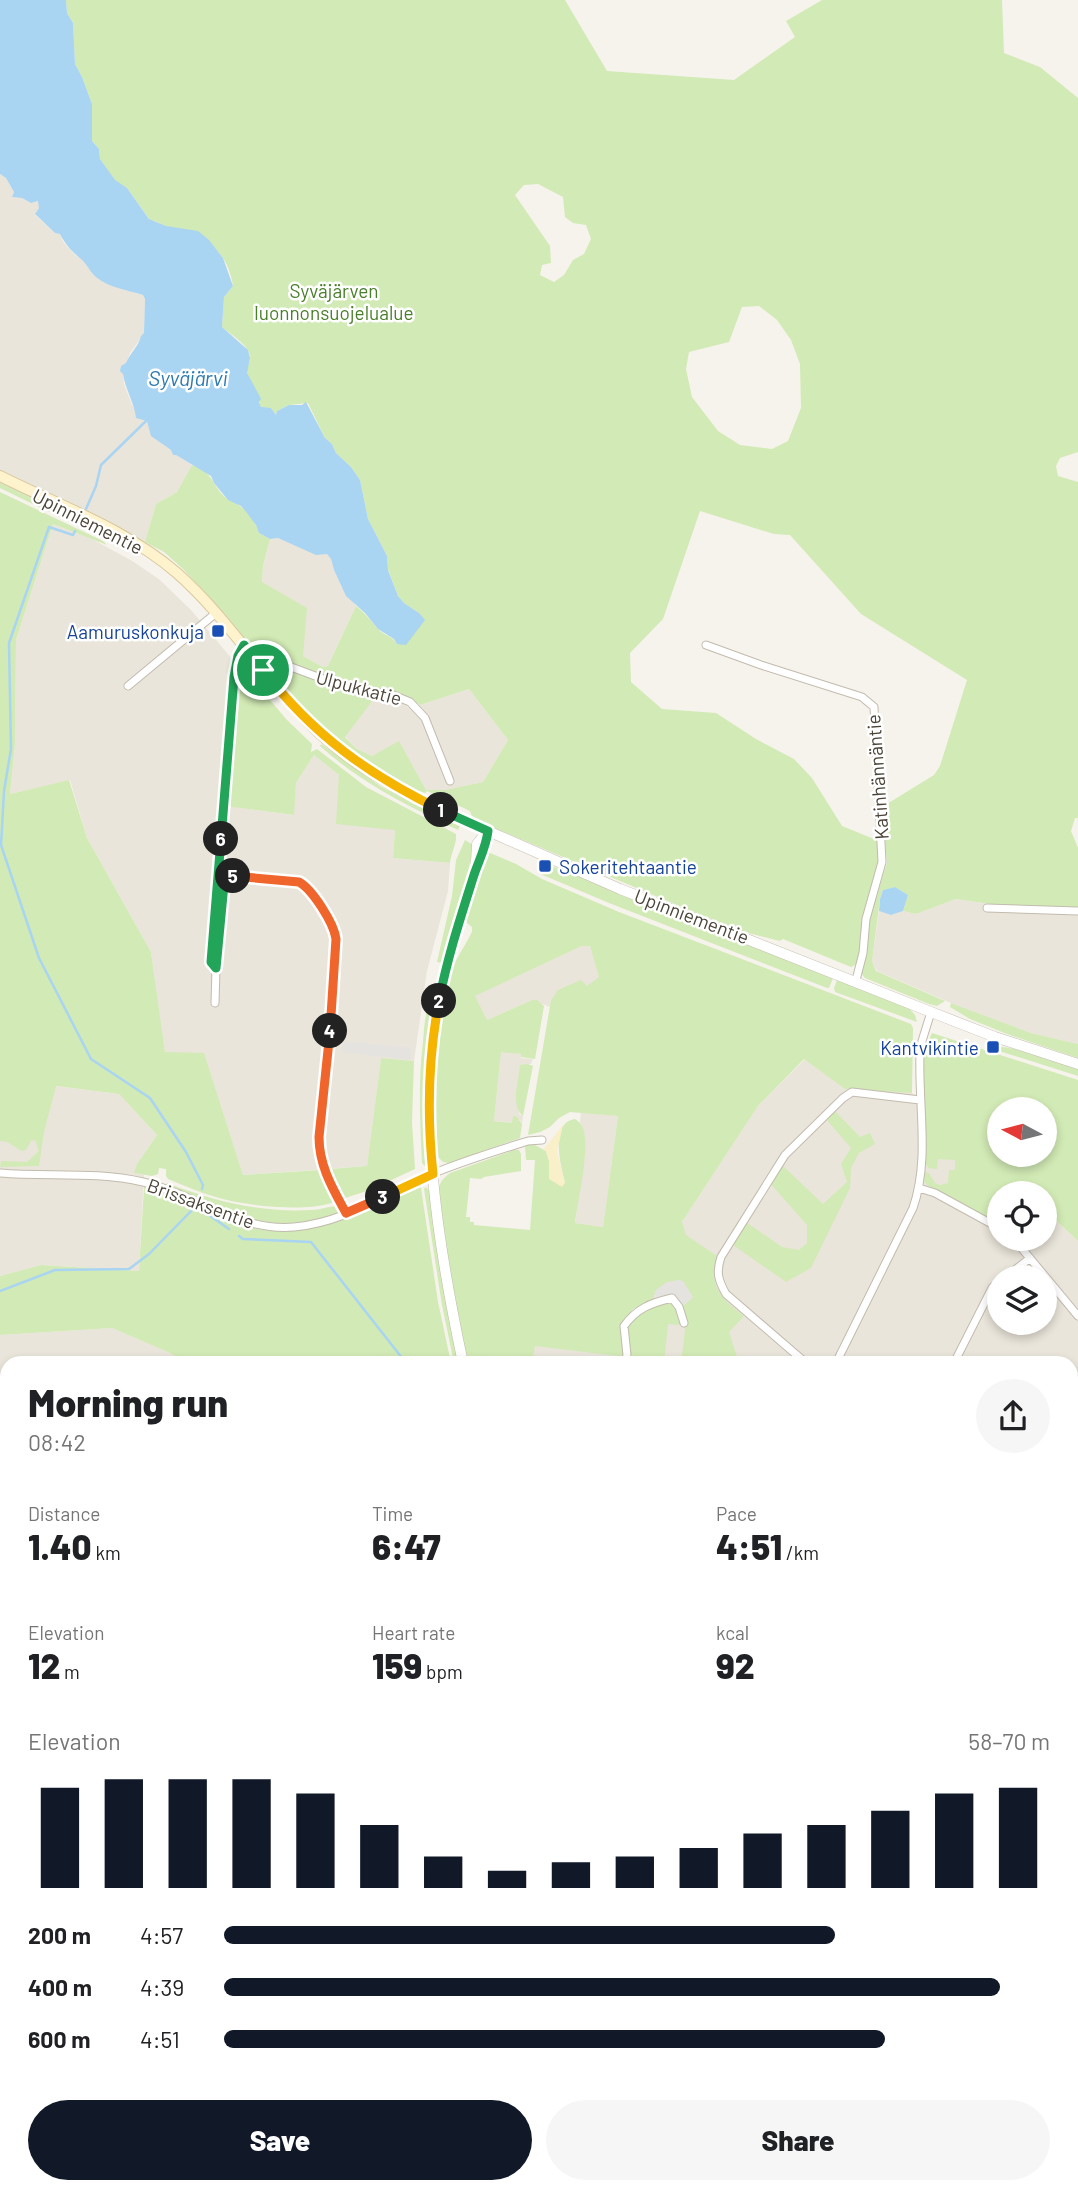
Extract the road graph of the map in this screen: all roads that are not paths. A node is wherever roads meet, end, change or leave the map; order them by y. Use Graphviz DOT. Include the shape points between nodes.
graph roads {
  1 [pos="0,476"];
  2 [pos="216,613"];
  3 [pos="244,645"];
  4 [pos="706,645"];
  5 [pos="263,670"];
  6 [pos="128,686"];
  7 [pos="450,781"];
  8 [pos="488,831"];
  9 [pos="986,908"];
  10 [pos="1078,911"];
  11 [pos="216,968"];
  12 [pos="856,980"];
  13 [pos="215,1003"];
  14 [pos="931,1012"];
  15 [pos="1078,1065"];
  16 [pos="920,1100"];
  17 [pos="541,1140"];
  18 [pos="0,1173"];
  19 [pos="433,1174"];
  20 [pos="919,1188"];
  21 [pos="346,1213"];
  22 [pos="987,1221"];
  23 [pos="1024,1251"];
  24 [pos="1030,1258"];
  25 [pos="1021,1265"];
  26 [pos="987,1298"];
  27 [pos="1078,1316"];
  28 [pos="684,1323"];
  29 [pos="462,1356"];
  30 [pos="628,1356"];
  31 [pos="798,1356"];
  32 [pos="839,1356"];
  33 [pos="958,1356"];
  1 -- 2 [label="main road, Upinniementie" via="139,545"];
  2 -- 3 [label="main road, Upinniementie"];
  2 -- 6 [label="street"];
  3 -- 5 [label="main road, Upinniementie"];
  3 -- 11 [label="street" via="236,664 225,780 211,962"];
  4 -- 12 [label="street, Katinhännäntie" via="862,697 874,707 882,862"];
  5 -- 7 [label="street, Ulpukkatie" via="275,664 288,665 342,686 411,702 429,727"];
  5 -- 8 [label="main road, Upinniementie" via="311,725 358,764 425,803"];
  8 -- 12 [label="street, Upinniementie" via="620,889"];
  8 -- 19 [label="street" via="477,844 474,875 446,967 435,1024 430,1090"];
  9 -- 10 [label="street"];
  11 -- 13 [label="street"];
  11 -- 21 [label="street" via="223,889 230,876 302,883 323,910 335,933 319,1152"];
  12 -- 14 [label="street, Upinniementie"];
  14 -- 15 [label="street, Upinniementie"];
  14 -- 16 [label="street" via="922,1041"];
  16 -- 20 [label="street"];
  16 -- 31 [label="street" via="852,1092 843,1098 785,1155 721,1257 717,1269 726,1294"];
  17 -- 19 [label="street, Brissaksentie"];
  18 -- 21 [label="street, Brissaksentie" via="87,1174 141,1181 188,1196 243,1222 273,1227 305,1226"];
  19 -- 21 [label="street, Brissaksentie"];
  19 -- 29 [label="street"];
  20 -- 22 [label="street"];
  20 -- 32 [label="street"];
  23 -- 24 [label="street"];
  24 -- 25 [label="street"];
  24 -- 27 [label="street"];
  26 -- 33 [label="street"];
  28 -- 30 [label="street" via="672,1298 647,1304 624,1326"];
}
